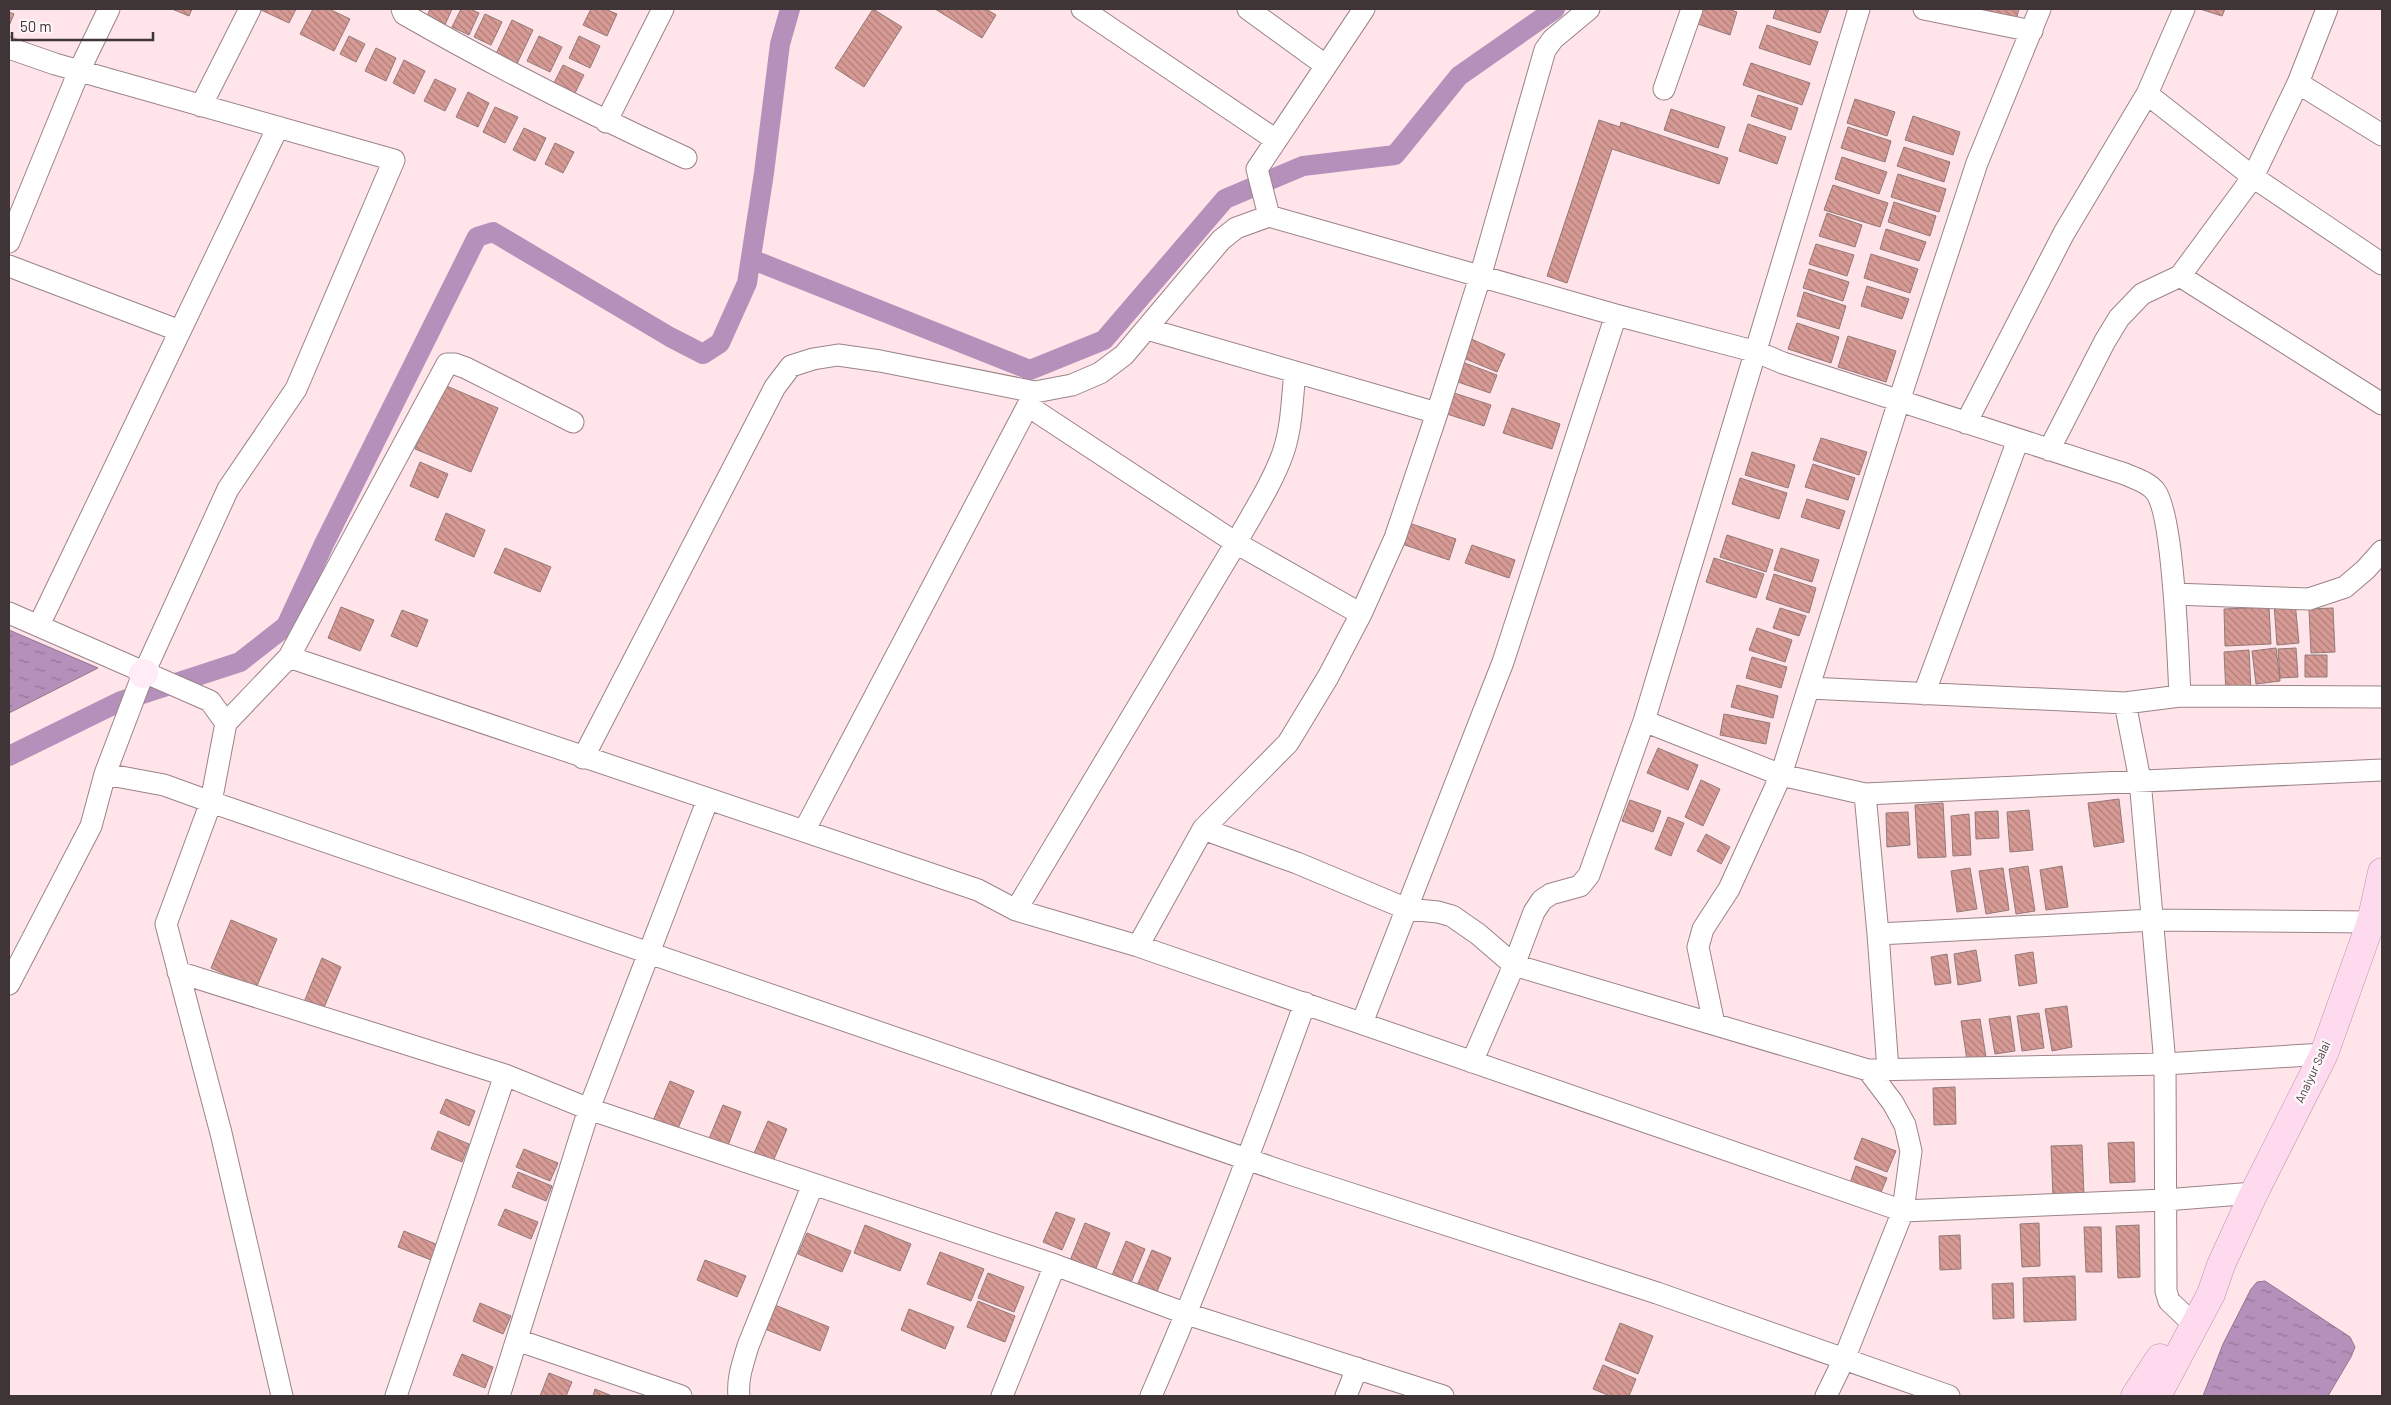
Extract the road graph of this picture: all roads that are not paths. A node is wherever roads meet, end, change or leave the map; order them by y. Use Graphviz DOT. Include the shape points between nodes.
graph roads {
  1 [pos="109,9"];
  2 [pos="250,9"];
  3 [pos="402,9"];
  4 [pos="663,9"];
  5 [pos="1082,9"];
  6 [pos="1248,9"];
  7 [pos="1364,9"];
  8 [pos="1589,9"];
  9 [pos="1692,9"];
  10 [pos="1859,9"];
  11 [pos="1924,9"];
  12 [pos="2040,9"];
  13 [pos="2184,9"];
  14 [pos="2326,9"];
  15 [pos="2032,31"];
  16 [pos="9,48"];
  17 [pos="1325,65"];
  18 [pos="79,71"];
  19 [pos="2298,83"];
  20 [pos="1664,88"];
  21 [pos="2147,94"];
  22 [pos="201,106"];
  23 [pos="606,122"];
  24 [pos="278,127"];
  25 [pos="2382,135"];
  26 [pos="1276,140"];
  27 [pos="686,158"];
  28 [pos="2253,177"];
  29 [pos="1267,211"];
  30 [pos="9,242"];
  31 [pos="2382,264"];
  32 [pos="9,266"];
  33 [pos="2180,276"];
  34 [pos="1480,277"];
  35 [pos="1616,315"];
  36 [pos="1147,329"];
  37 [pos="180,331"];
  38 [pos="1757,352"];
  39 [pos="1295,372"];
  40 [pos="1031,399"];
  41 [pos="1899,401"];
  42 [pos="2382,404"];
  43 [pos="1437,413"];
  44 [pos="573,422"];
  45 [pos="1966,423"];
  46 [pos="2018,440"];
  47 [pos="2049,450"];
  48 [pos="1236,543"];
  49 [pos="2382,551"];
  50 [pos="2174,594"];
  51 [pos="9,613"];
  52 [pos="1361,614"];
  53 [pos="40,625"];
  54 [pos="289,657"];
  55 [pos="144,673"];
  56 [pos="1809,688"];
  57 [pos="1924,694"];
  58 [pos="2180,696"];
  59 [pos="2382,696"];
  60 [pos="2125,702"];
  61 [pos="1644,722"];
  62 [pos="226,723"];
  63 [pos="583,758"];
  64 [pos="2382,770"];
  65 [pos="105,774"];
  66 [pos="1781,775"];
  67 [pos="2140,780"];
  68 [pos="1865,794"];
  69 [pos="708,799"];
  70 [pos="211,802"];
  71 [pos="1203,829"];
  72 [pos="804,831"];
  73 [pos="2382,872"];
  74 [pos="1407,909"];
  75 [pos="1016,910"];
  76 [pos="2153,920"];
  77 [pos="2371,922"];
  78 [pos="1878,934"];
  79 [pos="1138,946"];
  80 [pos="649,954"];
  81 [pos="1514,966"];
  82 [pos="178,972"];
  83 [pos="9,984"];
  84 [pos="1305,1003"];
  85 [pos="1362,1023"];
  86 [pos="1714,1024"];
  87 [pos="2324,1054"];
  88 [pos="1472,1062"];
  89 [pos="2165,1064"];
  90 [pos="1878,1070"];
  91 [pos="505,1075"];
  92 [pos="589,1109"];
  93 [pos="1248,1160"];
  94 [pos="813,1184"];
  95 [pos="2254,1193"];
  96 [pos="2164,1200"];
  97 [pos="1903,1211"];
  98 [pos="1055,1265"];
  99 [pos="2221,1265"];
  100 [pos="1187,1314"];
  101 [pos="2187,1318"];
  102 [pos="517,1340"];
  103 [pos="1844,1359"];
  104 [pos="1357,1368"];
  105 [pos="282,1396"];
  106 [pos="396,1396"];
  107 [pos="499,1396"];
  108 [pos="681,1396"];
  109 [pos="739,1396"];
  110 [pos="1002,1396"];
  111 [pos="1151,1396"];
  112 [pos="1346,1396"];
  113 [pos="1443,1396"];
  114 [pos="1826,1396"];
  115 [pos="1949,1396"];
  116 [pos="2135,1396"];
  117 [pos="2158,1396"];
  1 -- 18 [label="street"];
  2 -- 22 [label="street"];
  3 -- 23 [label="street" via="404,14 485,60"];
  4 -- 23 [label="street"];
  5 -- 26 [label="street"];
  6 -- 17 [label="street"];
  7 -- 17 [label="street"];
  8 -- 34 [label="street" via="1553,39 1545,50"];
  9 -- 20 [label="street"];
  10 -- 38 [label="street"];
  11 -- 15 [label="street"];
  12 -- 15 [label="street"];
  13 -- 21 [label="street"];
  14 -- 19 [label="street"];
  15 -- 41 [label="street" via="2000,101 1977,164"];
  16 -- 18 [label="street"];
  17 -- 26 [label="street"];
  18 -- 22 [label="street"];
  18 -- 30 [label="street"];
  19 -- 25 [label="street"];
  19 -- 28 [label="street"];
  21 -- 28 [label="street"];
  21 -- 45 [label="street" via="2064,233"];
  22 -- 24 [label="street"];
  23 -- 27 [label="street"];
  24 -- 37 [label="street"];
  24 -- 55 [label="street" via="394,160 296,389 228,489"];
  26 -- 29 [label="street" via="1257,170"];
  28 -- 31 [label="street"];
  28 -- 33 [label="street"];
  29 -- 34 [label="street"];
  29 -- 36 [label="street" via="1221,240"];
  32 -- 37 [label="street"];
  33 -- 42 [label="street"];
  33 -- 47 [label="street" via="2142,294 2119,318"];
  34 -- 35 [label="street"];
  34 -- 43 [label="street"];
  35 -- 38 [label="street"];
  35 -- 74 [label="street" via="1504,662"];
  36 -- 39 [label="street"];
  36 -- 40 [label="street" via="1124,355 1100,373"];
  37 -- 53 [label="street"];
  38 -- 41 [label="street"];
  38 -- 61 [label="street"];
  39 -- 43 [label="street"];
  39 -- 48 [label="street" via="1290,424 1282,454"];
  40 -- 48 [label="street"];
  40 -- 63 [label="street" via="880,361 838,355 791,366 775,387"];
  40 -- 72 [label="street"];
  41 -- 45 [label="street"];
  41 -- 56 [label="street"];
  43 -- 52 [label="street" via="1395,538"];
  44 -- 54 [label="street" via="466,368 447,364"];
  45 -- 46 [label="street"];
  46 -- 47 [label="street"];
  46 -- 57 [label="street"];
  47 -- 50 [label="street" via="2126,474 2146,483 2156,492 2162,505"];
  48 -- 52 [label="street"];
  48 -- 75 [label="street"];
  49 -- 50 [label="street" via="2345,587 2309,598"];
  50 -- 58 [label="street"];
  51 -- 53 [label="street"];
  52 -- 71 [label="street" via="1288,743"];
  53 -- 55 [label="street"];
  54 -- 62 [label="street"];
  54 -- 63 [label="street"];
  55 -- 62 [label="street" via="210,701"];
  55 -- 65 [label="street"];
  56 -- 57 [label="street"];
  56 -- 66 [label="street"];
  57 -- 60 [label="street"];
  58 -- 59 [label="street"];
  58 -- 60 [label="street"];
  60 -- 67 [label="street"];
  61 -- 66 [label="street"];
  61 -- 81 [label="street" via="1589,875 1580,886 1551,894 1542,900 1534,912"];
  62 -- 70 [label="street"];
  63 -- 69 [label="street"];
  64 -- 67 [label="street"];
  65 -- 70 [label="street" via="164,785"];
  65 -- 83 [label="street" via="91,826"];
  66 -- 68 [label="street"];
  66 -- 86 [label="street" via="1738,871 1708,921 1698,946"];
  67 -- 68 [label="street"];
  67 -- 76 [label="street"];
  68 -- 78 [label="street"];
  69 -- 72 [label="street"];
  69 -- 80 [label="street"];
  70 -- 80 [label="street"];
  70 -- 82 [label="street" via="166,924"];
  71 -- 74 [label="street" via="1297,863"];
  71 -- 79 [label="street"];
  72 -- 75 [label="street" via="978,890"];
  73 -- 77 [label="main road, Anaiyur Salai"];
  74 -- 81 [label="street" via="1452,916"];
  74 -- 85 [label="street"];
  75 -- 79 [label="street"];
  76 -- 77 [label="street"];
  76 -- 78 [label="street"];
  76 -- 89 [label="street"];
  77 -- 87 [label="main road, Anaiyur Salai"];
  78 -- 90 [label="street"];
  79 -- 84 [label="street"];
  80 -- 92 [label="street"];
  80 -- 93 [label="street"];
  81 -- 86 [label="street"];
  81 -- 88 [label="street"];
  82 -- 91 [label="street"];
  82 -- 105 [label="street"];
  84 -- 85 [label="street"];
  84 -- 93 [label="street"];
  85 -- 88 [label="street"];
  86 -- 90 [label="street"];
  87 -- 89 [label="street"];
  87 -- 95 [label="main road, Anaiyur Salai"];
  88 -- 97 [label="street"];
  89 -- 90 [label="street"];
  89 -- 96 [label="street"];
  90 -- 97 [label="street" via="1905,1125 1912,1151"];
  91 -- 92 [label="street"];
  91 -- 106 [label="street"];
  92 -- 94 [label="street"];
  92 -- 102 [label="street"];
  93 -- 100 [label="street"];
  93 -- 103 [label="street" via="1657,1293"];
  94 -- 98 [label="street"];
  94 -- 109 [label="street" via="748,1346 741,1367"];
  95 -- 96 [label="street"];
  95 -- 99 [label="main road, Anaiyur Salai"];
  96 -- 97 [label="street"];
  96 -- 101 [label="street" via="2166,1291 2168,1301"];
  97 -- 103 [label="street"];
  98 -- 100 [label="street"];
  98 -- 110 [label="street"];
  99 -- 101 [label="main road, Anaiyur Salai"];
  99 -- 117 [label="main road, Anaiyur Salai" via="2211,1294"];
  100 -- 104 [label="street"];
  100 -- 111 [label="street"];
  101 -- 116 [label="main road, Anaiyur Salai"];
  102 -- 107 [label="street"];
  102 -- 108 [label="street"];
  103 -- 114 [label="street"];
  103 -- 115 [label="street"];
  104 -- 112 [label="street"];
  104 -- 113 [label="street"];
}
